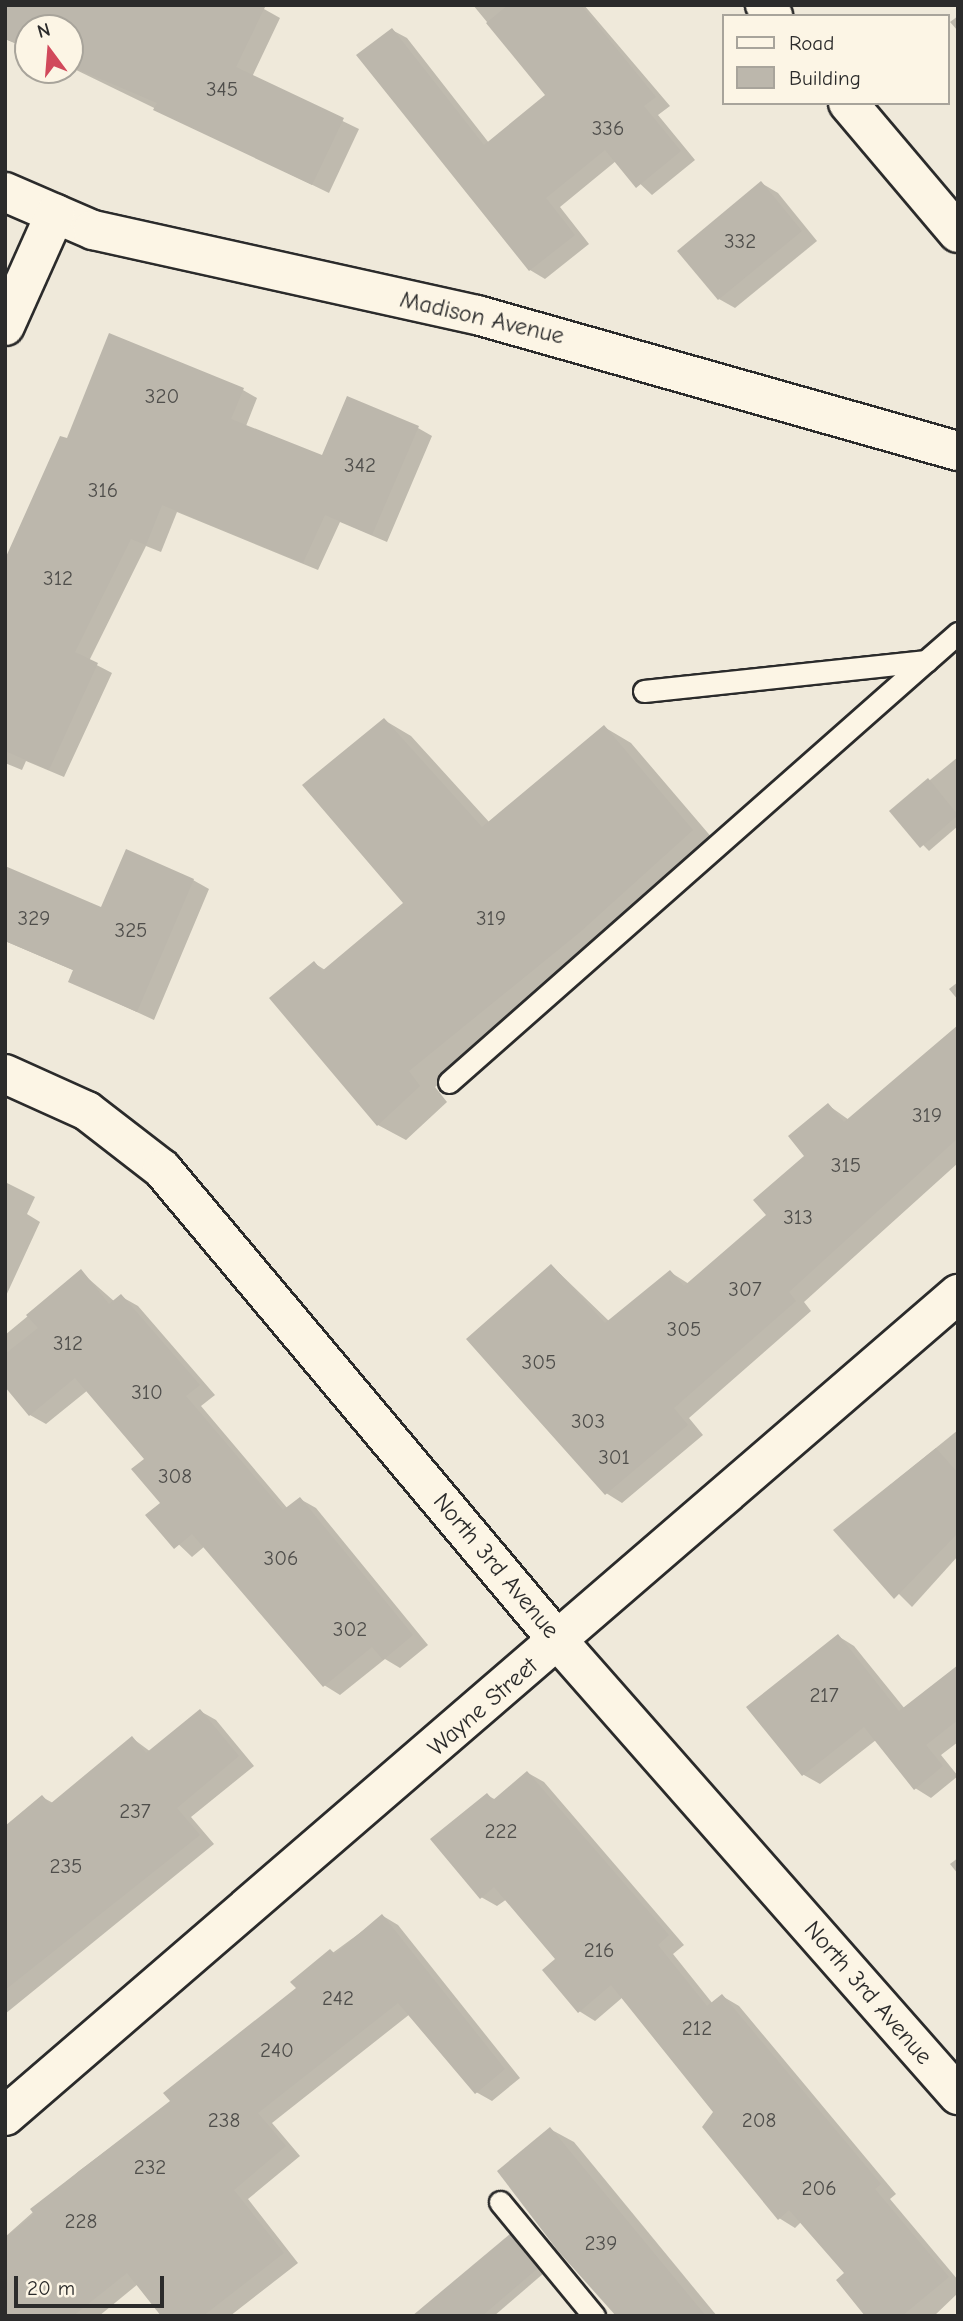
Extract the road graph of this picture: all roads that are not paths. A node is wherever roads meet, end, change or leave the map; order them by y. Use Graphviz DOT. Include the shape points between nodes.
graph roads {
  1 [pos="850,105"];
  2 [pos="5,192"];
  3 [pos="55,214"];
  4 [pos="958,233"];
  5 [pos="5,326"];
  6 [pos="958,451"];
  7 [pos="958,633"];
  8 [pos="926,661"];
  9 [pos="644,691"];
  10 [pos="5,1074"];
  11 [pos="449,1082"];
  12 [pos="958,1294"];
  13 [pos="559,1642"];
  14 [pos="958,2095"];
  15 [pos="5,2116"];
  16 [pos="500,2202"];
  17 [pos="594,2316"];
  1 -- 4 [label="street"];
  2 -- 3 [label="street, Madison Avenue"];
  3 -- 5 [label="street"];
  3 -- 6 [label="street, Madison Avenue" via="93,230 627,353"];
  7 -- 8 [label="lane"];
  8 -- 9 [label="lane"];
  8 -- 11 [label="lane"];
  10 -- 13 [label="street, North 3rd Avenue" via="88,1111 162,1169"];
  12 -- 13 [label="street, Wayne Street"];
  13 -- 14 [label="street, North 3rd Avenue"];
  13 -- 15 [label="street, Wayne Street"];
  16 -- 17 [label="lane"];
}
